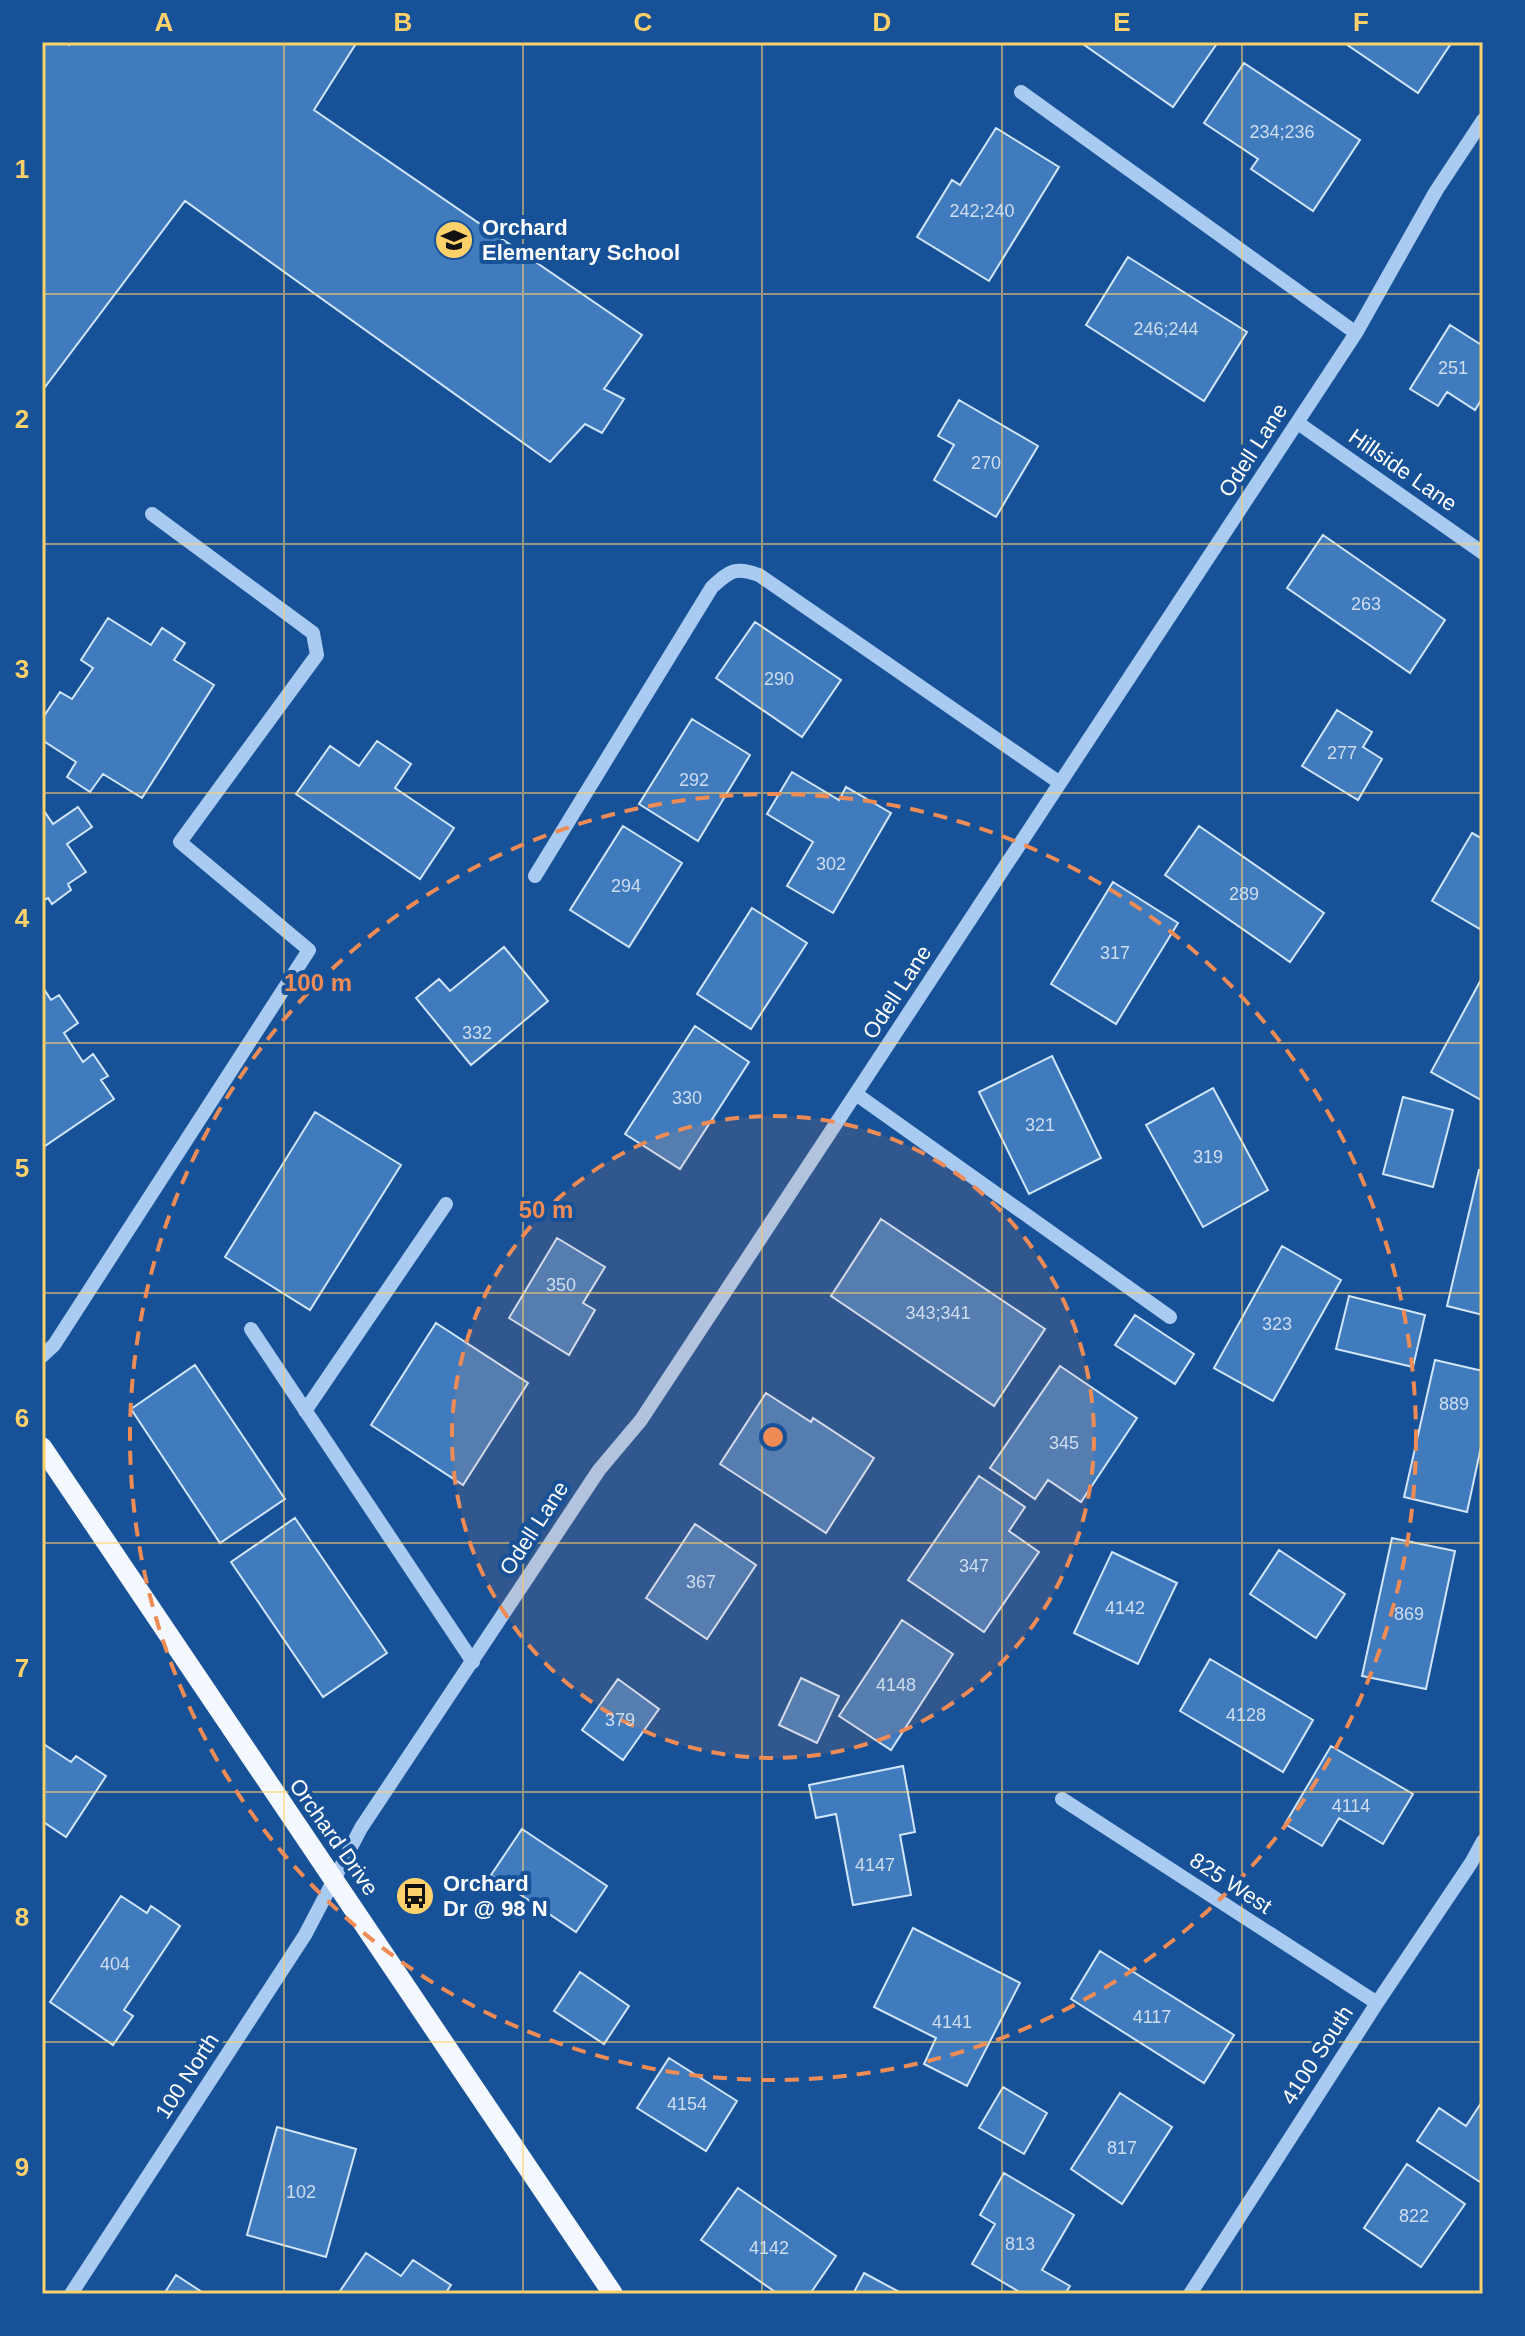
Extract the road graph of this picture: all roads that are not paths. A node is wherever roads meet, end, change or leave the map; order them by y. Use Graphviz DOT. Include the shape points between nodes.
graph roads {
  1 [pos="1021,92"];
  2 [pos="1483,120"];
  3 [pos="1356,333"];
  4 [pos="1298,423"];
  5 [pos="152,514"];
  6 [pos="1483,553"];
  7 [pos="1060,783"];
  8 [pos="535,876"];
  9 [pos="856,1094"];
  10 [pos="446,1204"];
  11 [pos="1170,1317"];
  12 [pos="251,1329"];
  13 [pos="42,1356"];
  14 [pos="305,1411"];
  15 [pos="42,1447"];
  16 [pos="473,1662"];
  17 [pos="1062,1799"];
  18 [pos="1483,1841"];
  19 [pos="335,1879"];
  20 [pos="1377,2003"];
  21 [pos="71,2294"];
  22 [pos="613,2294"];
  23 [pos="1190,2294"];
  1 -- 3 [label="street"];
  2 -- 3 [label="street, Odell Lane" via="1436,191"];
  3 -- 4 [label="street, Odell Lane"];
  4 -- 6 [label="street, Hillside Lane"];
  4 -- 7 [label="street, Odell Lane"];
  5 -- 13 [label="street" via="313,633 317,655 180,842 309,950"];
  7 -- 8 [label="street" via="759,575 729,572 712,587"];
  7 -- 9 [label="street, Odell Lane"];
  9 -- 11 [label="street"];
  9 -- 16 [label="street, Odell Lane"];
  10 -- 14 [label="street"];
  12 -- 14 [label="street"];
  14 -- 16 [label="street"];
  15 -- 19 [label="main road, Orchard Drive"];
  16 -- 19 [label="street, Odell Lane" via="361,1828"];
  17 -- 20 [label="street, 825 West"];
  18 -- 20 [label="street, 4100 South"];
  19 -- 21 [label="street, 100 North" via="305,1935"];
  19 -- 22 [label="main road, Orchard Drive"];
  20 -- 23 [label="street, 4100 South"];
}
